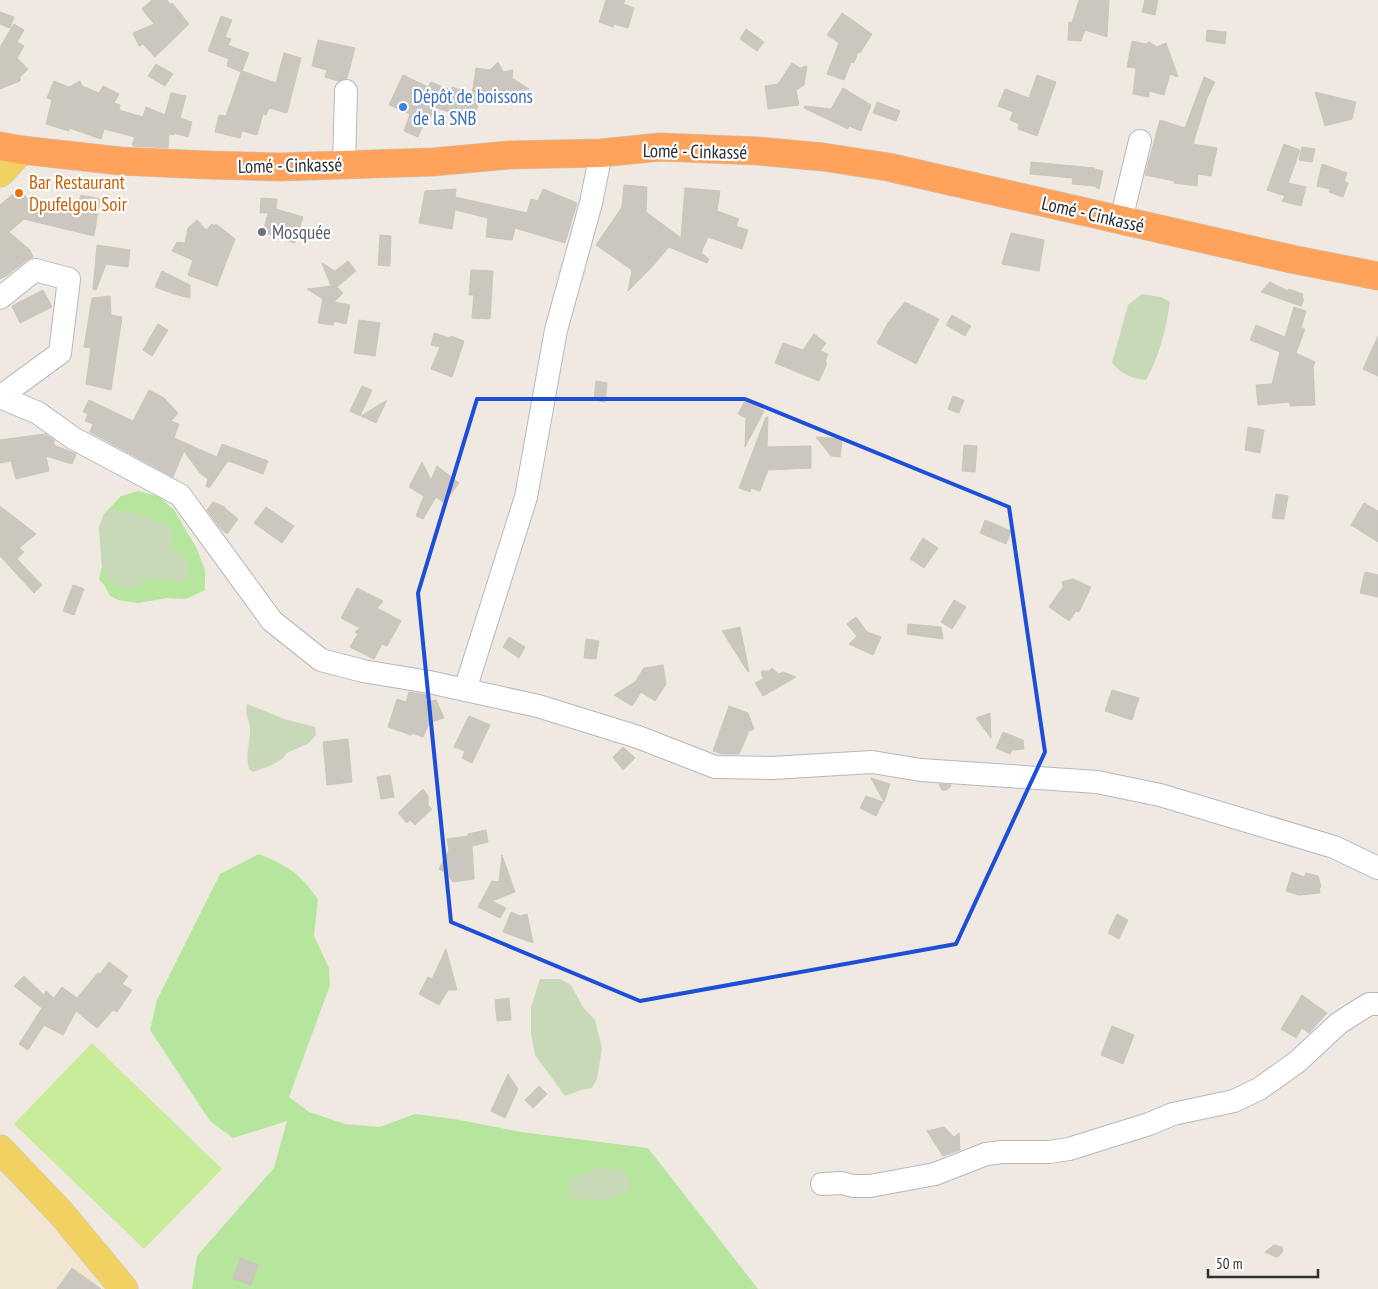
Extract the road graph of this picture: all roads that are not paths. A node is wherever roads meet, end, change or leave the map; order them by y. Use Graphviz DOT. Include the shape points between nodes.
graph roads {
  1 [pos="346,91"];
  2 [pos="1140,141"];
  3 [pos="11,148"];
  4 [pos="601,153"];
  5 [pos="344,164"];
  6 [pos="0,173"];
  7 [pos="1121,220"];
  8 [pos="1378,276"];
  9 [pos="0,298"];
  10 [pos="465,690"];
  11 [pos="1378,868"];
  12 [pos="1378,1004"];
  13 [pos="0,1149"];
  14 [pos="822,1184"];
  15 [pos="124,1289"];
  1 -- 5 [label="street"];
  2 -- 7 [label="street"];
  3 -- 5 [label="highway, Lomé - Cinkassé" via="120,161 197,165 279,167"];
  3 -- 6 [label="main road"];
  4 -- 5 [label="highway, Lomé - Cinkassé"];
  4 -- 7 [label="highway, Lomé - Cinkassé" via="660,147 823,157 897,169"];
  4 -- 10 [label="street" via="591,203 556,330 526,497"];
  7 -- 8 [label="highway, Lomé - Cinkassé"];
  9 -- 10 [label="street" via="35,270 69,279 60,353 0,397 38,413 73,438 180,495 272,620 321,660"];
  10 -- 11 [label="street" via="538,706 605,726 715,767 772,768 872,762 921,770 1097,782 1160,795 1334,847"];
  12 -- 14 [label="street" via="1369,1004 1339,1023 1297,1062 1260,1089 1234,1101 1173,1114 1069,1149 986,1154 935,1174 870,1186"];
  13 -- 15 [label="main road" via="61,1213"];
}
